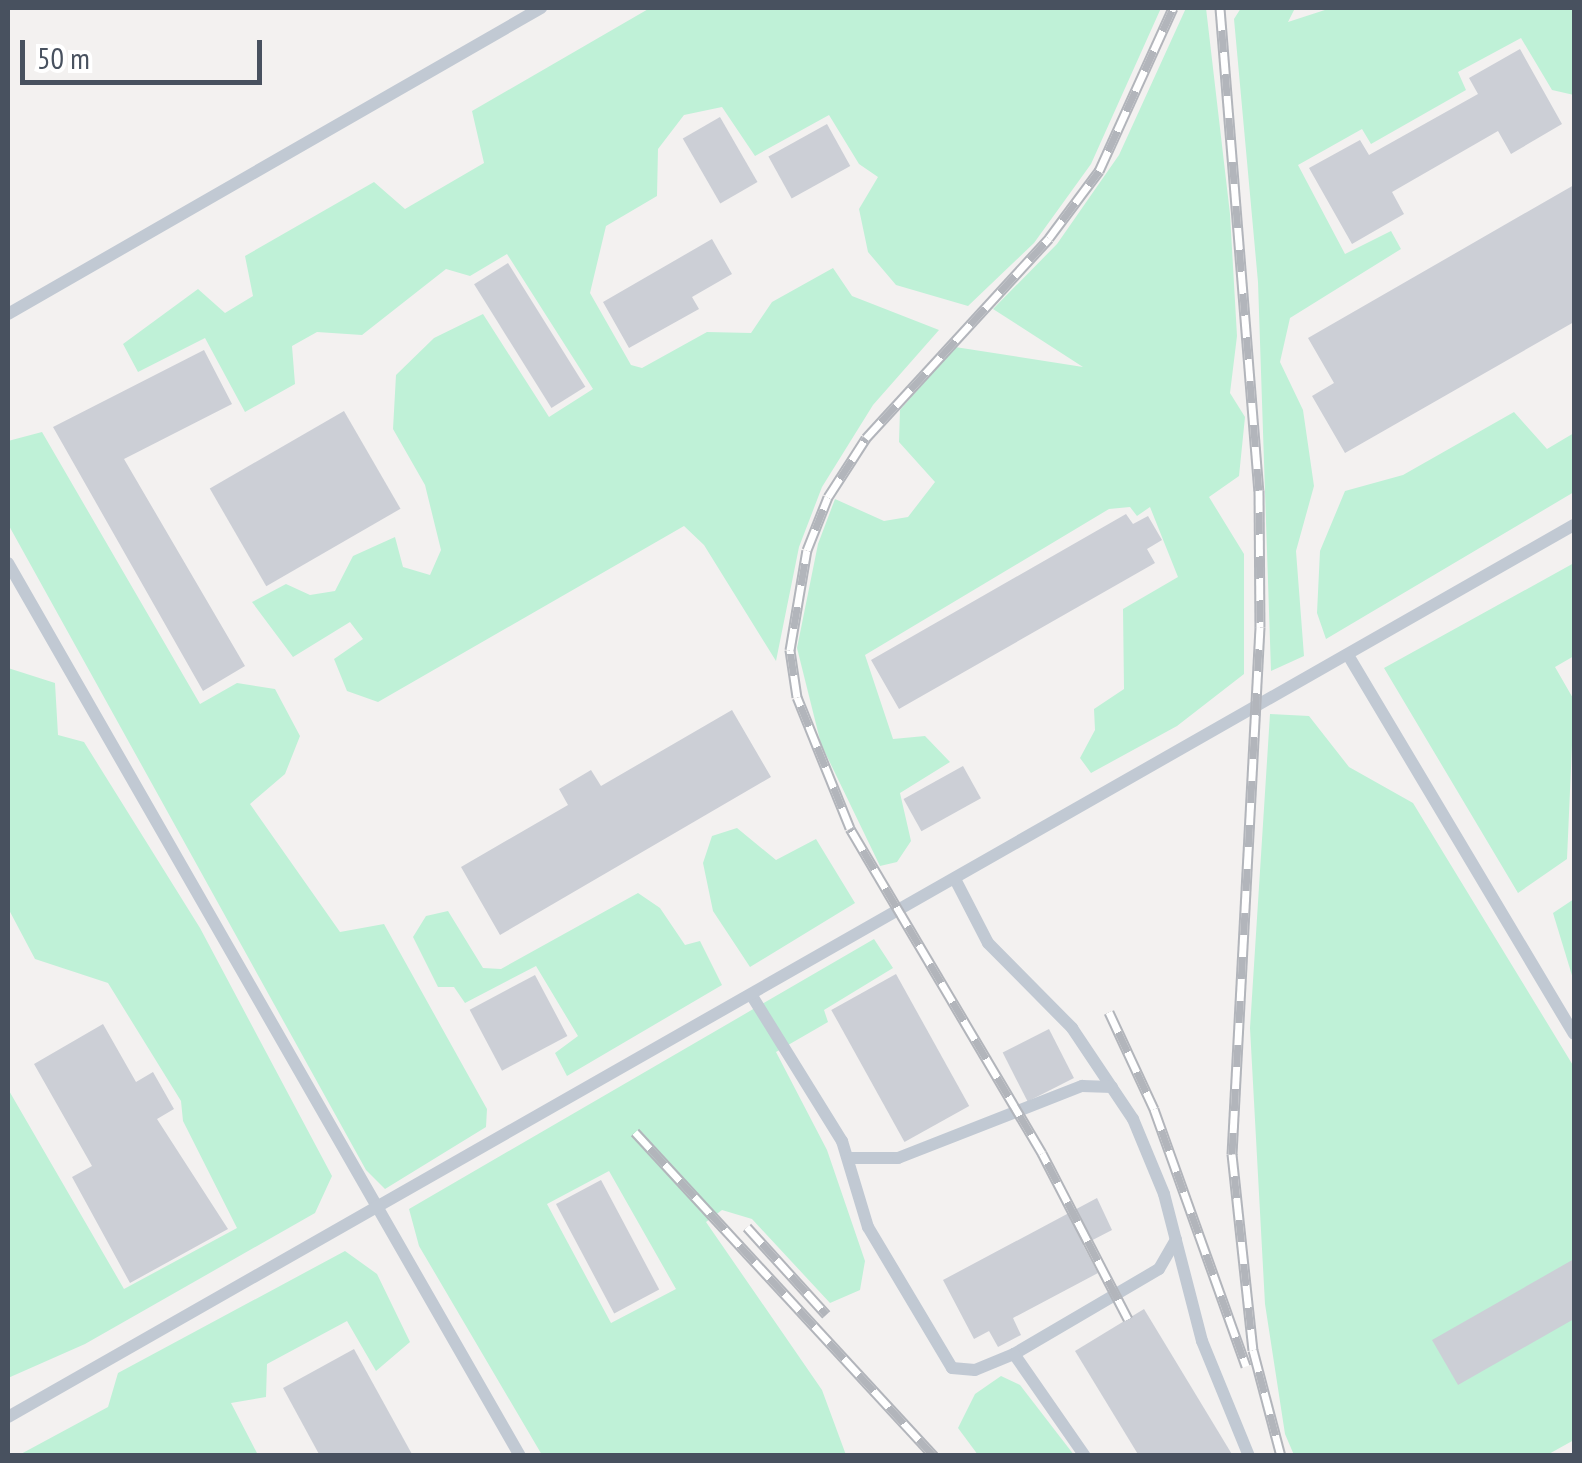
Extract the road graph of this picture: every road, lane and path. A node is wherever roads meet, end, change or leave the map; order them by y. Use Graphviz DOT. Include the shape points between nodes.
graph roads {
  1 [pos="540,8"];
  2 [pos="8,314"];
  3 [pos="1574,525"];
  4 [pos="8,562"];
  5 [pos="1348,655"];
  6 [pos="955,879"];
  7 [pos="752,996"];
  8 [pos="1574,1034"];
  9 [pos="1112,1087"];
  10 [pos="850,1158"];
  11 [pos="379,1210"];
  12 [pos="1176,1239"];
  13 [pos="1014,1354"];
  14 [pos="8,1417"];
  15 [pos="520,1456"];
  16 [pos="1085,1456"];
  17 [pos="1249,1456"];
  1 -- 2 [label="lane"];
  3 -- 5 [label="lane"];
  4 -- 11 [label="lane"];
  5 -- 6 [label="lane"];
  5 -- 8 [label="lane"];
  6 -- 7 [label="lane"];
  6 -- 9 [label="lane" via="988,943 1072,1028"];
  7 -- 10 [label="lane"];
  7 -- 11 [label="lane"];
  9 -- 10 [label="lane" via="1082,1086 898,1158"];
  9 -- 12 [label="lane" via="1133,1119"];
  10 -- 13 [label="lane" via="868,1226 952,1368 975,1370"];
  11 -- 14 [label="lane"];
  11 -- 15 [label="lane"];
  12 -- 13 [label="lane" via="1159,1269"];
  12 -- 17 [label="lane" via="1202,1341"];
  13 -- 16 [label="lane"];
}
